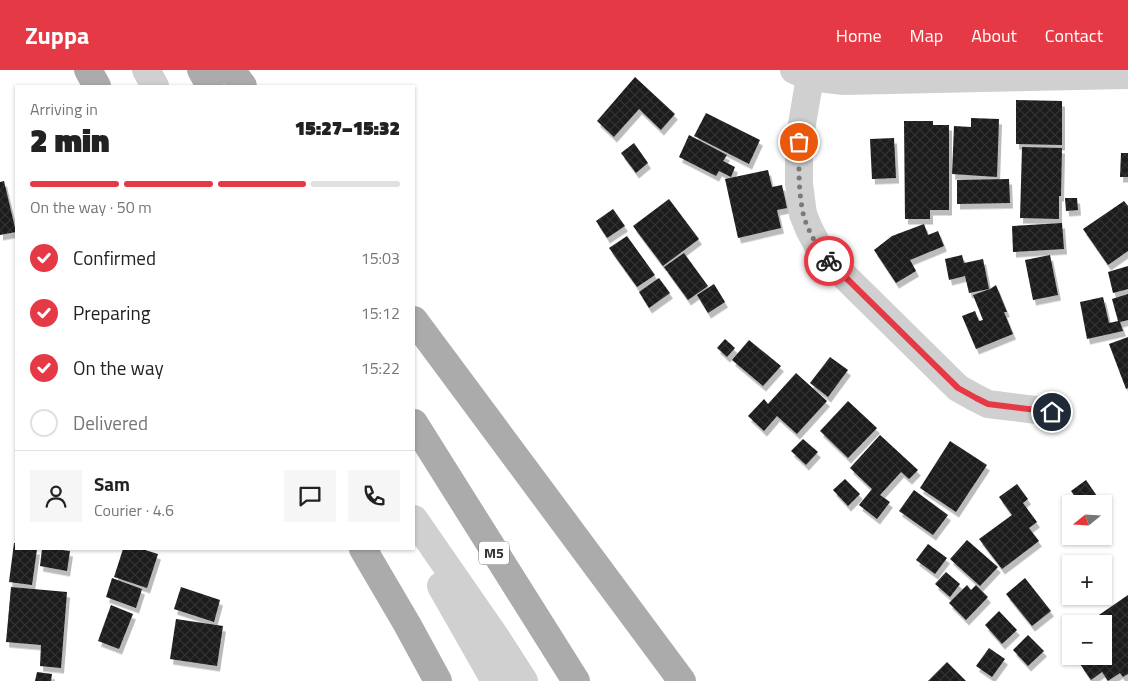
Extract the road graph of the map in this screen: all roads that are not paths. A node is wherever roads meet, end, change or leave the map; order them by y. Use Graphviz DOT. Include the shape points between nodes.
graph roads {
  1 [pos="88,70"];
  2 [pos="146,70"];
  3 [pos="201,70"];
  4 [pos="231,70"];
  5 [pos="802,74"];
  6 [pos="1128,76"];
  7 [pos="96,85"];
  8 [pos="154,85"];
  9 [pos="209,85"];
  10 [pos="242,85"];
  11 [pos="415,321"];
  12 [pos="1052,412"];
  13 [pos="415,425"];
  14 [pos="415,520"];
  15 [pos="415,539"];
  16 [pos="364,550"];
  17 [pos="438,681"];
  18 [pos="495,681"];
  19 [pos="524,681"];
  20 [pos="576,681"];
  21 [pos="682,681"];
  1 -- 7 [label="main road"];
  2 -- 8 [label="street"];
  3 -- 9 [label="main road"];
  4 -- 10 [label="main road"];
  5 -- 6 [label="street" via="844,80"];
  5 -- 12 [label="street" via="799,184 803,214 823,255 958,388 988,404"];
  11 -- 21 [label="main road"];
  13 -- 20 [label="main road, M5"];
  14 -- 19 [label="street"];
  15 -- 18 [label="street"];
  16 -- 17 [label="main road"];
}
